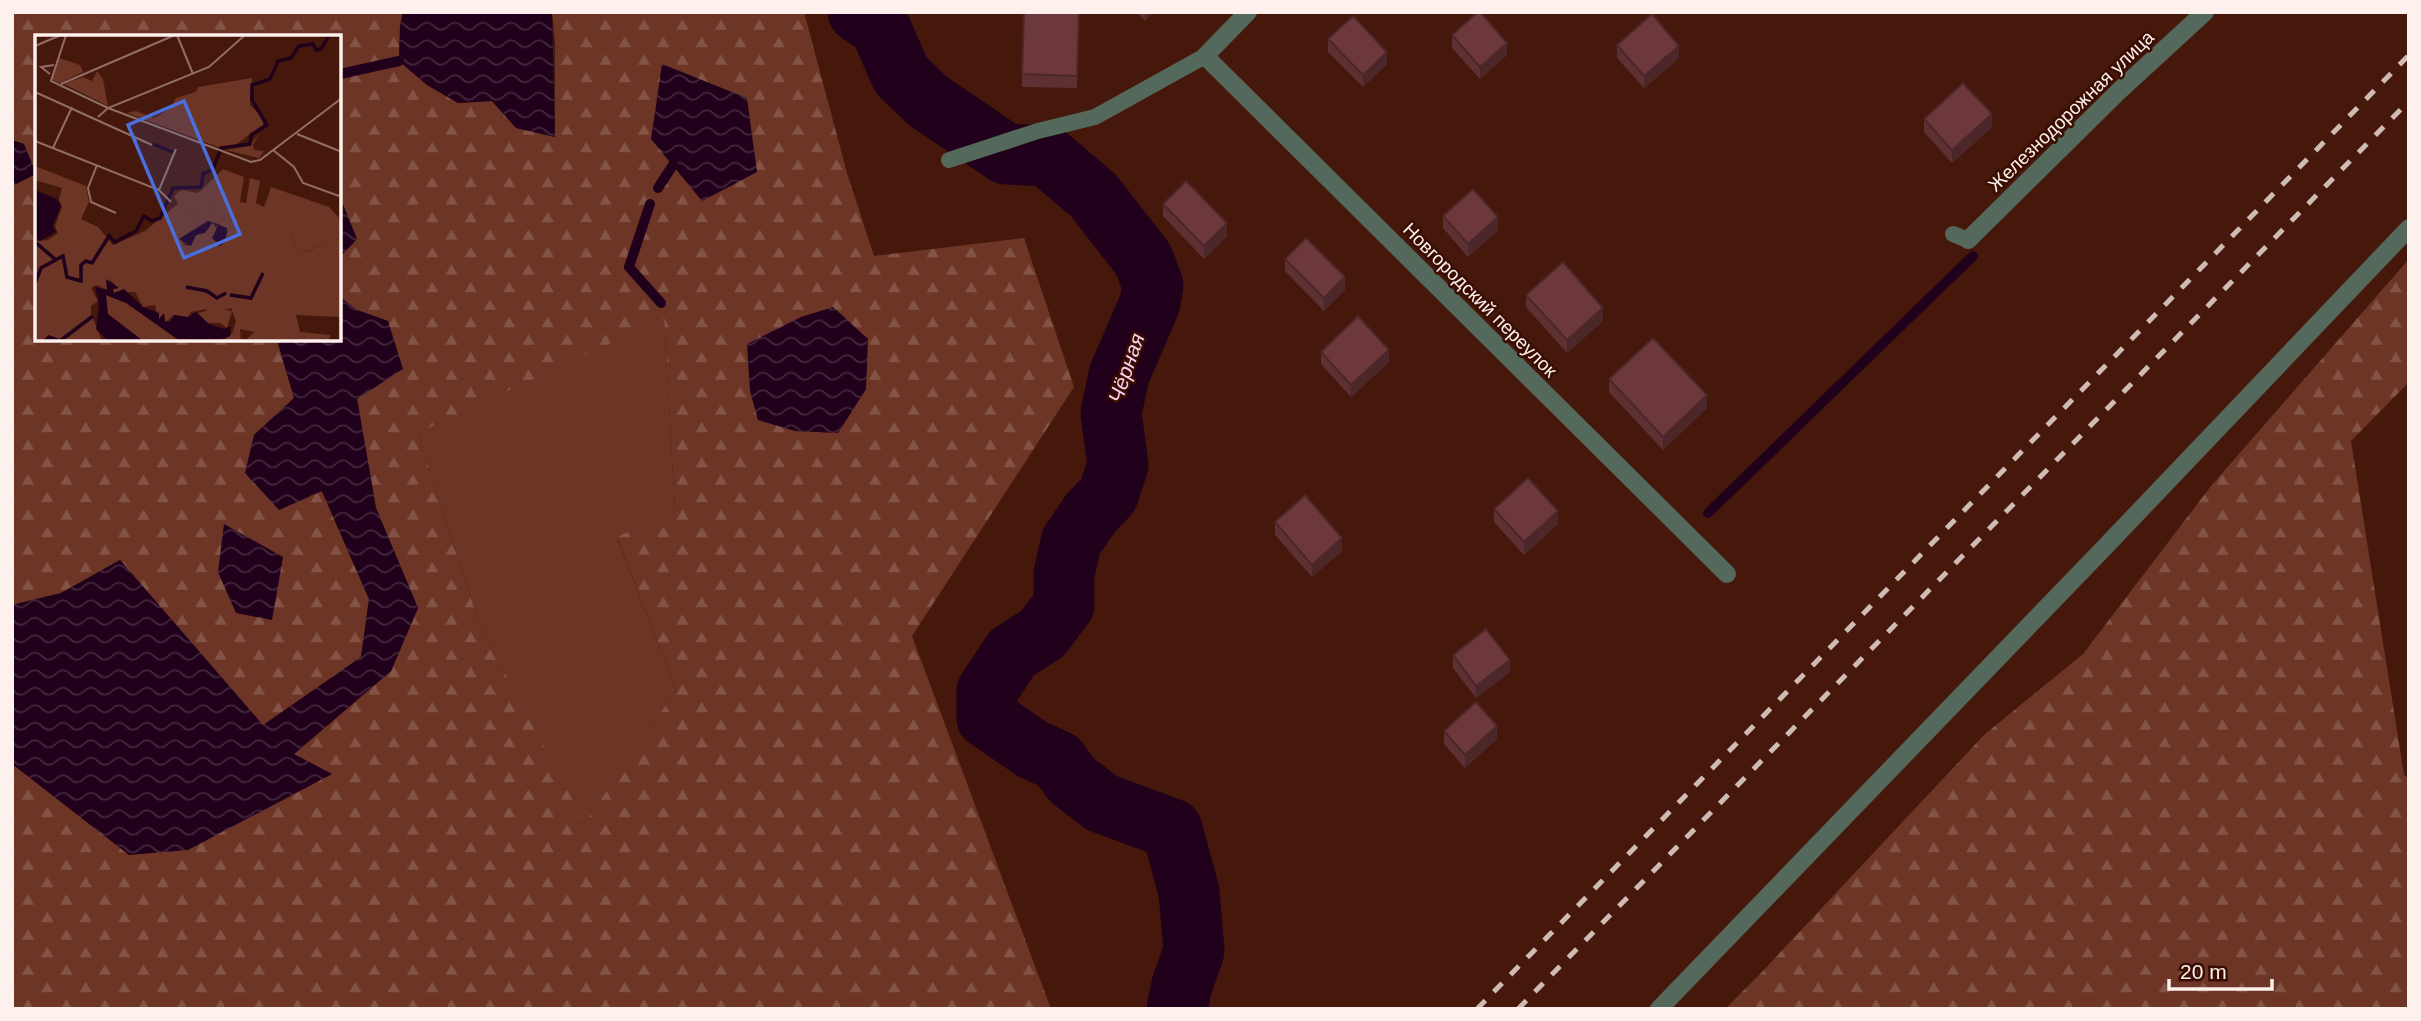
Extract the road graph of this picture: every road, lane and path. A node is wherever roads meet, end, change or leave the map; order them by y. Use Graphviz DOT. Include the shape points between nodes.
graph roads {
  1 [pos="1248,12"];
  2 [pos="2204,12"];
  3 [pos="1205,56"];
  4 [pos="949,160"];
  5 [pos="2409,228"];
  6 [pos="1960,237"];
  7 [pos="1727,574"];
  8 [pos="1659,1009"];
  1 -- 3 [label="street"];
  2 -- 6 [label="street, Железнодорожная улица"];
  3 -- 4 [label="lane" via="1095,117"];
  3 -- 7 [label="street, Новгородский переулок"];
  5 -- 8 [label="street"];
}
